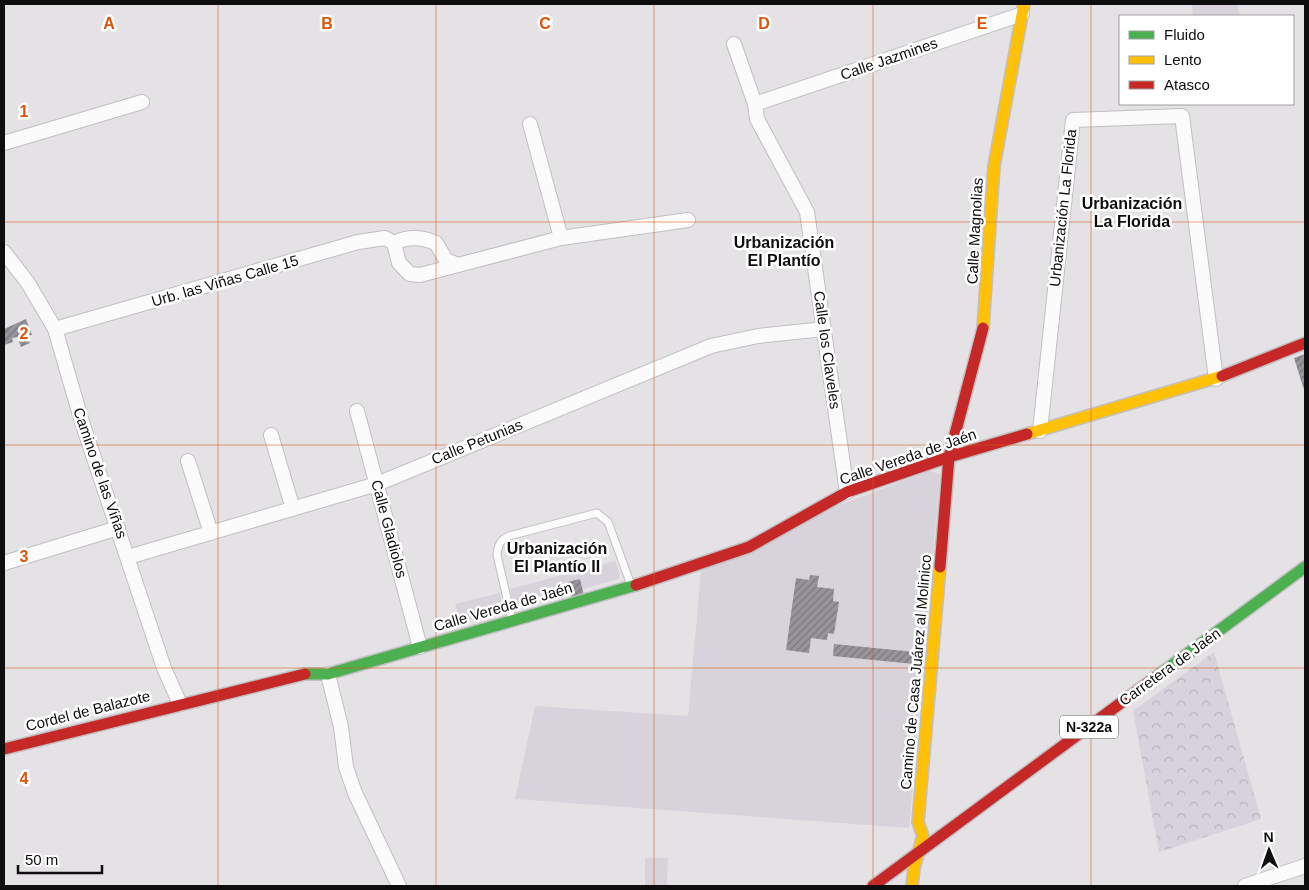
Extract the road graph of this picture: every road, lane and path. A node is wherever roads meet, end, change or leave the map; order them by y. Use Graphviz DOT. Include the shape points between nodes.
graph roads {
  1 [pos="1023,9"];
  2 [pos="734,44"];
  3 [pos="142,102"];
  4 [pos="755,104"];
  5 [pos="530,124"];
  6 [pos="4,142"];
  7 [pos="688,220"];
  8 [pos="561,238"];
  9 [pos="394,243"];
  10 [pos="4,252"];
  11 [pos="458,265"];
  12 [pos="55,329"];
  13 [pos="824,329"];
  14 [pos="1305,343"];
  15 [pos="1216,379"];
  16 [pos="357,411"];
  17 [pos="1040,431"];
  18 [pos="271,435"];
  19 [pos="949,457"];
  20 [pos="188,460"];
  21 [pos="376,484"];
  22 [pos="847,492"];
  23 [pos="293,509"];
  24 [pos="118,528"];
  25 [pos="211,533"];
  26 [pos="128,557"];
  27 [pos="4,563"];
  28 [pos="1305,567"];
  29 [pos="631,586"];
  30 [pos="512,620"];
  31 [pos="420,647"];
  32 [pos="328,674"];
  33 [pos="180,704"];
  34 [pos="4,749"];
  35 [pos="986,803"];
  36 [pos="923,836"];
  37 [pos="920,852"];
  38 [pos="1305,866"];
  39 [pos="399,886"];
  40 [pos="873,886"];
  41 [pos="912,886"];
  42 [pos="1245,886"];
  1 -- 4 [label="street, Calle Jazmines"];
  1 -- 19 [label="main road, Calle Magnolias" via="994,166 985,321"];
  2 -- 4 [label="street, Calle los Claveles"];
  3 -- 6 [label="street"];
  4 -- 13 [label="street, Calle los Claveles" via="756,119 807,212"];
  5 -- 8 [label="street"];
  7 -- 8 [label="street"];
  8 -- 11 [label="street"];
  9 -- 11 [label="street, Urb. las Viñas Calle 15" via="403,239 426,239 436,243 446,260"];
  9 -- 11 [label="street" via="399,264 410,274 420,275"];
  9 -- 12 [label="street, Urb. las Viñas Calle 15" via="385,238 358,242"];
  10 -- 12 [label="street, Camino de las Viñas" via="28,283"];
  12 -- 24 [label="street, Camino de las Viñas"];
  13 -- 21 [label="street, Calle Petunias" via="758,336 712,346"];
  13 -- 22 [label="street, Calle los Claveles"];
  14 -- 15 [label="main road, Calle Vereda de Jaén"];
  15 -- 17 [label="main road, Calle Vereda de Jaén"];
  15 -- 17 [label="street, Urbanización La Florida" via="1182,116 1073,120"];
  16 -- 21 [label="street, Calle Gladiolos"];
  17 -- 19 [label="main road, Calle Vereda de Jaén"];
  18 -- 23 [label="street"];
  19 -- 22 [label="main road, Calle Vereda de Jaén"];
  19 -- 36 [label="main road, Camino de Casa Juárez al Molinico" via="918,822"];
  20 -- 25 [label="street"];
  21 -- 23 [label="street, Calle Petunias"];
  21 -- 31 [label="street, Calle Gladiolos"];
  22 -- 29 [label="main road, Calle Vereda de Jaén" via="749,547"];
  23 -- 25 [label="street, Calle Petunias"];
  24 -- 26 [label="street, Camino de las Viñas"];
  24 -- 27 [label="street"];
  25 -- 26 [label="street, Calle Petunias"];
  26 -- 33 [label="street, Camino de las Viñas" via="164,668"];
  28 -- 35 [label="main road, Carretera de Jaén / N-322a"];
  29 -- 30 [label="main road, Calle Vereda de Jaén"];
  29 -- 30 [label="lane" via="608,522 596,513 509,536 502,540 498,555"];
  30 -- 31 [label="main road, Calle Vereda de Jaén"];
  31 -- 32 [label="main road, Calle Vereda de Jaén"];
  32 -- 33 [label="main road, Calle Vereda de Jaén" via="307,673"];
  32 -- 39 [label="street" via="341,727 346,767"];
  33 -- 34 [label="main road, Cordel de Balazote"];
  35 -- 36 [label="street, Carretera de Jaén"];
  35 -- 37 [label="main road, Carretera de Jaén / N-322a"];
  36 -- 37 [label="main road, Camino de Casa Juárez al Molinico"];
  37 -- 40 [label="main road, Carretera de Jaén / N-322a"];
  37 -- 41 [label="main road, Camino de Casa Juárez al Molinico"];
  38 -- 42 [label="street"];
}
